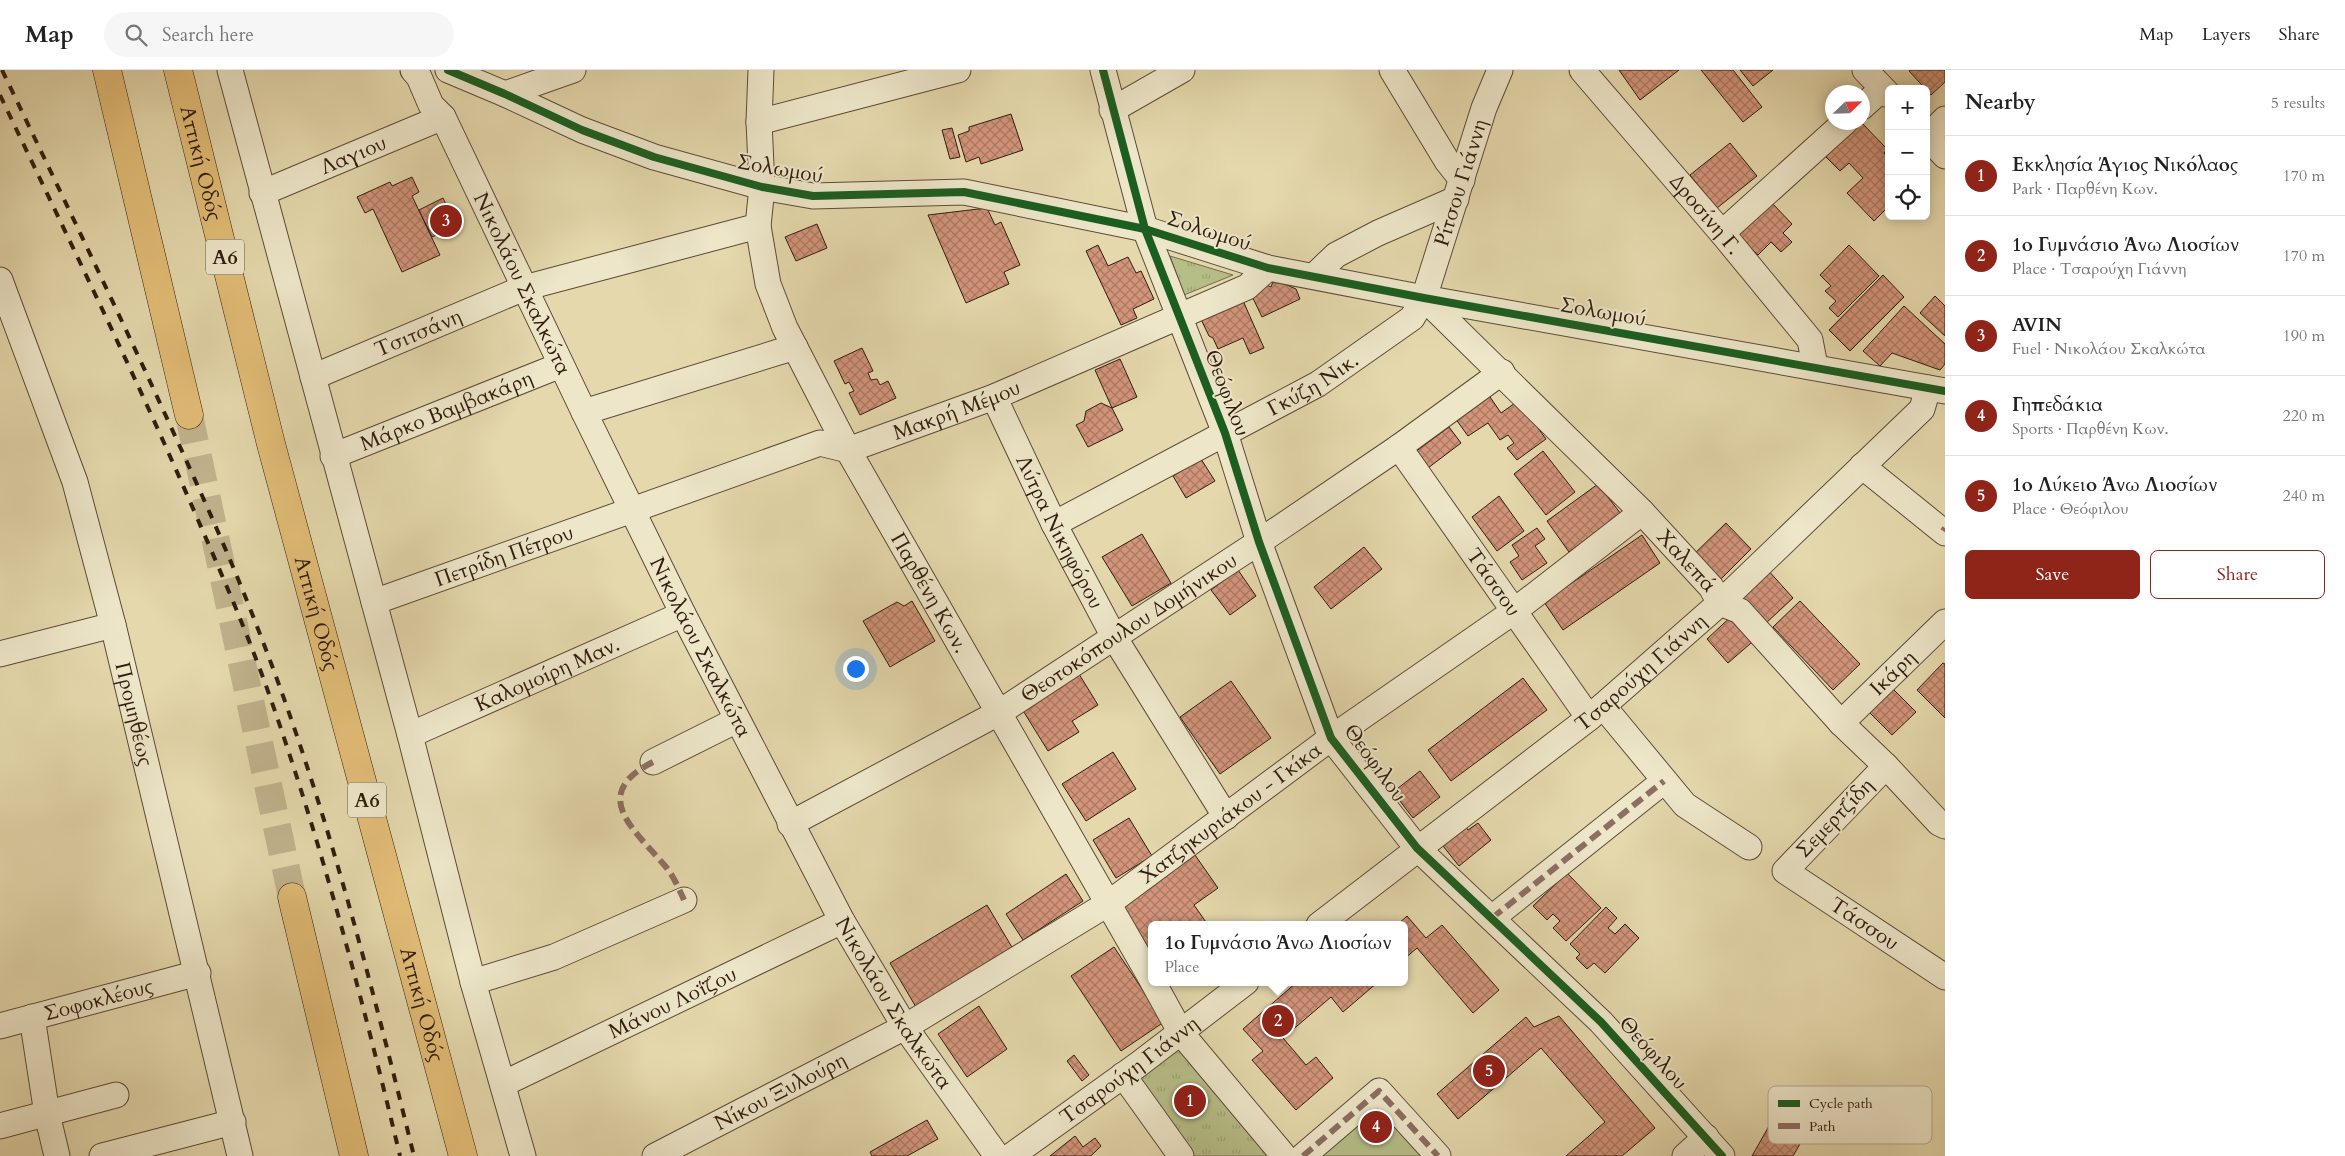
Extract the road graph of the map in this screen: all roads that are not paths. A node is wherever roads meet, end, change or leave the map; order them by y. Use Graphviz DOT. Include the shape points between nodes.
graph roads {
  1 [pos="107,70"];
  2 [pos="178,70"];
  3 [pos="230,70"];
  4 [pos="413,70"];
  5 [pos="446,70"];
  6 [pos="573,70"];
  7 [pos="761,70"];
  8 [pos="958,70"];
  9 [pos="1103,70"];
  10 [pos="1182,70"];
  11 [pos="1392,70"];
  12 [pos="1500,70"];
  13 [pos="1582,70"];
  14 [pos="1865,70"];
  15 [pos="1885,91"];
  16 [pos="1885,93"];
  17 [pos="505,94"];
  18 [pos="1870,102"];
  19 [pos="1112,110"];
  20 [pos="443,117"];
  21 [pos="1945,119"];
  22 [pos="760,122"];
  23 [pos="1836,130"];
  24 [pos="1930,133"];
  25 [pos="1930,139"];
  26 [pos="1945,156"];
  27 [pos="762,187"];
  28 [pos="1459,189"];
  29 [pos="262,193"];
  30 [pos="758,226"];
  31 [pos="1145,229"];
  32 [pos="1722,232"];
  33 [pos="1268,268"];
  34 [pos="1314,276"];
  35 [pos="0,280"];
  36 [pos="524,288"];
  37 [pos="1424,298"];
  38 [pos="1179,316"];
  39 [pos="795,347"];
  40 [pos="561,365"];
  41 [pos="1815,366"];
  42 [pos="1502,372"];
  43 [pos="313,377"];
  44 [pos="1936,389"];
  45 [pos="994,398"];
  46 [pos="584,412"];
  47 [pos="189,415"];
  48 [pos="1225,434"];
  49 [pos="1399,446"];
  50 [pos="848,450"];
  51 [pos="333,456"];
  52 [pos="1862,466"];
  53 [pos="632,510"];
  54 [pos="1642,512"];
  55 [pos="1054,524"];
  56 [pos="1944,531"];
  57 [pos="1259,542"];
  58 [pos="374,602"];
  59 [pos="1720,603"];
  60 [pos="1513,612"];
  61 [pos="683,614"];
  62 [pos="1945,622"];
  63 [pos="113,624"];
  64 [pos="1114,637"];
  65 [pos="0,654"];
  66 [pos="1000,712"];
  67 [pos="1596,712"];
  68 [pos="737,720"];
  69 [pos="1841,723"];
  70 [pos="410,735"];
  71 [pos="1331,738"];
  72 [pos="653,762"];
  73 [pos="1886,766"];
  74 [pos="1664,781"];
  75 [pos="1226,817"];
  76 [pos="790,824"];
  77 [pos="1945,826"];
  78 [pos="1749,847"];
  79 [pos="1417,848"];
  80 [pos="1785,871"];
  81 [pos="292,897"];
  82 [pos="684,900"];
  83 [pos="1109,903"];
  84 [pos="1492,918"];
  85 [pos="842,921"];
  86 [pos="1324,921"];
  87 [pos="198,973"];
  88 [pos="1148,974"];
  89 [pos="1945,977"];
  90 [pos="473,982"];
  91 [pos="1155,986"];
  92 [pos="1241,986"];
  93 [pos="32,1018"];
  94 [pos="0,1026"];
  95 [pos="905,1026"];
  96 [pos="1181,1033"];
  97 [pos="1123,1075"];
  98 [pos="503,1084"];
  99 [pos="116,1095"];
  100 [pos="47,1114"];
  101 [pos="233,1122"];
  102 [pos="0,1126"];
  103 [pos="1706,1137"];
  104 [pos="57,1156"];
  105 [pos="102,1156"];
  106 [pos="240,1156"];
  107 [pos="354,1156"];
  108 [pos="463,1156"];
  109 [pos="523,1156"];
  110 [pos="655,1156"];
  111 [pos="997,1156"];
  112 [pos="1011,1156"];
  113 [pos="1181,1156"];
  114 [pos="1284,1156"];
  115 [pos="1303,1156"];
  116 [pos="1438,1156"];
  117 [pos="1685,1156"];
  118 [pos="1722,1156"];
  1 -- 47 [label="highway"];
  2 -- 108 [label="highway, Αττική Οδός / Α6" via="274,454"];
  3 -- 29 [label="street"];
  4 -- 20 [label="street, Νικολάου Σκαλκώτα" via="430,105"];
  5 -- 17 [label="street, Σολωμού"];
  5 -- 20 [label="street"];
  6 -- 17 [label="street"];
  7 -- 22 [label="street, Παρθένη Κων."];
  8 -- 22 [label="street"];
  9 -- 19 [label="street, Θεόφιλου"];
  10 -- 19 [label="street"];
  11 -- 28 [label="street" via="1447,160"];
  12 -- 28 [label="street, Ρίτσου Γιάννη" via="1484,108"];
  13 -- 32 [label="street, Δροσίνη Γ."];
  14 -- 15 [label="street"];
  16 -- 18 [label="street"];
  17 -- 27 [label="street, Σολωμού" via="582,130 654,158"];
  19 -- 31 [label="street, Θεόφιλου"];
  20 -- 29 [label="street, Λαγιου"];
  20 -- 36 [label="street, Νικολάου Σκαλκώτα"];
  21 -- 24 [label="street"];
  22 -- 27 [label="street, Παρθένη Κων."];
  23 -- 32 [label="street"];
  25 -- 26 [label="street"];
  27 -- 30 [label="street, Παρθένη Κων."];
  27 -- 31 [label="street, Σολωμού" via="813,196 964,192"];
  28 -- 34 [label="street" via="1336,255"];
  28 -- 37 [label="street, Ρίτσου Γιάννη"];
  29 -- 43 [label="street"];
  30 -- 36 [label="street, Τσιτσάνη"];
  30 -- 39 [label="street, Παρθένη Κων." via="768,284"];
  31 -- 33 [label="street, Σολωμού"];
  31 -- 38 [label="street, Θεόφιλου"];
  32 -- 41 [label="street, Δροσίνη Γ." via="1810,340"];
  33 -- 34 [label="street, Σολωμού"];
  33 -- 38 [label="street, Μακρή Μέμου" via="1247,287"];
  34 -- 37 [label="street, Σολωμού"];
  35 -- 63 [label="street, Προμηθέως" via="71,468"];
  36 -- 40 [label="street, Νικολάου Σκαλκώτα"];
  36 -- 43 [label="street, Τσιτσάνη"];
  37 -- 41 [label="street, Σολωμού"];
  37 -- 42 [label="street, Χαλεπά"];
  37 -- 48 [label="street, Γκύζη Νικ." via="1412,318 1318,384"];
  38 -- 45 [label="street, Μακρή Μέμου"];
  38 -- 48 [label="street, Θεόφιλου"];
  39 -- 46 [label="street"];
  39 -- 50 [label="street, Παρθένη Κων."];
  40 -- 46 [label="street, Νικολάου Σκαλκώτα"];
  40 -- 51 [label="street, Μάρκο Βαμβακάρη"];
  41 -- 44 [label="street, Σολωμού"];
  42 -- 49 [label="street, Θεοτοκόπουλου Δομήνικου"];
  42 -- 54 [label="street, Χαλεπά"];
  43 -- 51 [label="street"];
  44 -- 52 [label="street, Τσαρούχη Γιάννη" via="1922,409"];
  45 -- 50 [label="street, Μακρή Μέμου"];
  45 -- 55 [label="street, Λύτρα Νικηφόρου"];
  46 -- 53 [label="street, Νικολάου Σκαλκώτα"];
  48 -- 55 [label="street, Γκύζη Νικ."];
  48 -- 57 [label="street, Θεόφιλου"];
  49 -- 57 [label="street, Θεοτοκόπουλου Δομήνικου"];
  49 -- 60 [label="street, Τάσσου"];
  50 -- 53 [label="street" via="820,443"];
  50 -- 66 [label="street, Παρθένη Κων."];
  51 -- 58 [label="street"];
  52 -- 56 [label="street"];
  52 -- 59 [label="street, Τσαρούχη Γιάννη"];
  53 -- 58 [label="street, Πετρίδη Πέτρου"];
  53 -- 61 [label="street, Νικολάου Σκαλκώτα"];
  54 -- 59 [label="street, Χαλεπά" via="1711,587"];
  54 -- 60 [label="street, Χατζηκυριάκου - Γκίκα"];
  55 -- 64 [label="street, Λύτρα Νικηφόρου"];
  57 -- 64 [label="street, Θεοτοκόπουλου Δομήνικου"];
  57 -- 71 [label="street, Θεόφιλου"];
  58 -- 70 [label="street"];
  59 -- 67 [label="street, Τσαρούχη Γιάννη"];
  59 -- 69 [label="street, Χαλεπά" via="1740,611"];
  60 -- 67 [label="street, Τάσσου"];
  60 -- 71 [label="street, Χατζηκυριάκου - Γκίκα"];
  61 -- 68 [label="street, Νικολάου Σκαλκώτα"];
  61 -- 70 [label="street, Καλομοίρη Μαν."];
  62 -- 69 [label="street, Ικάρη"];
  63 -- 65 [label="street"];
  63 -- 87 [label="street, Προμηθέως"];
  64 -- 66 [label="street, Θεοτοκόπουλου Δομήνικου"];
  64 -- 75 [label="street, Λύτρα Νικηφόρου"];
  66 -- 76 [label="street, Θεοτοκόπουλου Δομήνικου"];
  66 -- 83 [label="street, Παρθένη Κων."];
  67 -- 74 [label="street, Τάσσου"];
  67 -- 79 [label="street, Τσαρούχη Γιάννη"];
  68 -- 72 [label="street"];
  68 -- 76 [label="street, Νικολάου Σκαλκώτα"];
  69 -- 73 [label="street, Χαλεπά"];
  70 -- 90 [label="street"];
  71 -- 75 [label="street, Χατζηκυριάκου - Γκίκα"];
  71 -- 79 [label="street, Θεόφιλου"];
  73 -- 77 [label="street, Χαλεπά"];
  73 -- 80 [label="street, Σεμερτζίδη"];
  74 -- 78 [label="street, Τάσσου" via="1686,805"];
  74 -- 84 [label="street"];
  75 -- 83 [label="street, Χατζηκυριάκου - Γκίκα"];
  76 -- 85 [label="street, Νικολάου Σκαλκώτα"];
  79 -- 84 [label="street, Θεόφιλου"];
  79 -- 86 [label="street, Τσαρούχη Γιάννη"];
  80 -- 89 [label="street, Τάσσου"];
  81 -- 107 [label="highway"];
  82 -- 90 [label="street" via="554,957"];
  83 -- 88 [label="street, Παρθένη Κων."];
  83 -- 95 [label="street, Χατζηκυριάκου - Γκίκα"];
  84 -- 103 [label="street, Θεόφιλου" via="1601,1022"];
  85 -- 95 [label="street, Νικολάου Σκαλκώτα"];
  85 -- 98 [label="street, Μάνου Λοΐζου"];
  87 -- 93 [label="street, Σοφοκλέους"];
  87 -- 101 [label="street, Προμηθέως"];
  90 -- 98 [label="street"];
  91 -- 96 [label="street, Παρθένη Κων."];
  92 -- 96 [label="street, Τσαρούχη Γιάννη"];
  93 -- 94 [label="street, Σοφοκλέους"];
  93 -- 100 [label="street"];
  95 -- 110 [label="street, Νίκου Ξυλούρη"];
  95 -- 111 [label="street, Νικολάου Σκαλκώτα"];
  96 -- 97 [label="street, Τσαρούχη Γιάννη"];
  96 -- 114 [label="street, Παρθένη Κων."];
  97 -- 112 [label="street, Τσαρούχη Γιάννη"];
  97 -- 113 [label="street"];
  98 -- 109 [label="street"];
  99 -- 100 [label="street"];
  100 -- 102 [label="street"];
  100 -- 104 [label="street"];
  101 -- 105 [label="street"];
  101 -- 106 [label="street, Προμηθέως"];
  103 -- 117 [label="street"];
  103 -- 118 [label="street, Θεόφιλου"];
  115 -- 116 [label="street" via="1378,1091"];
}
